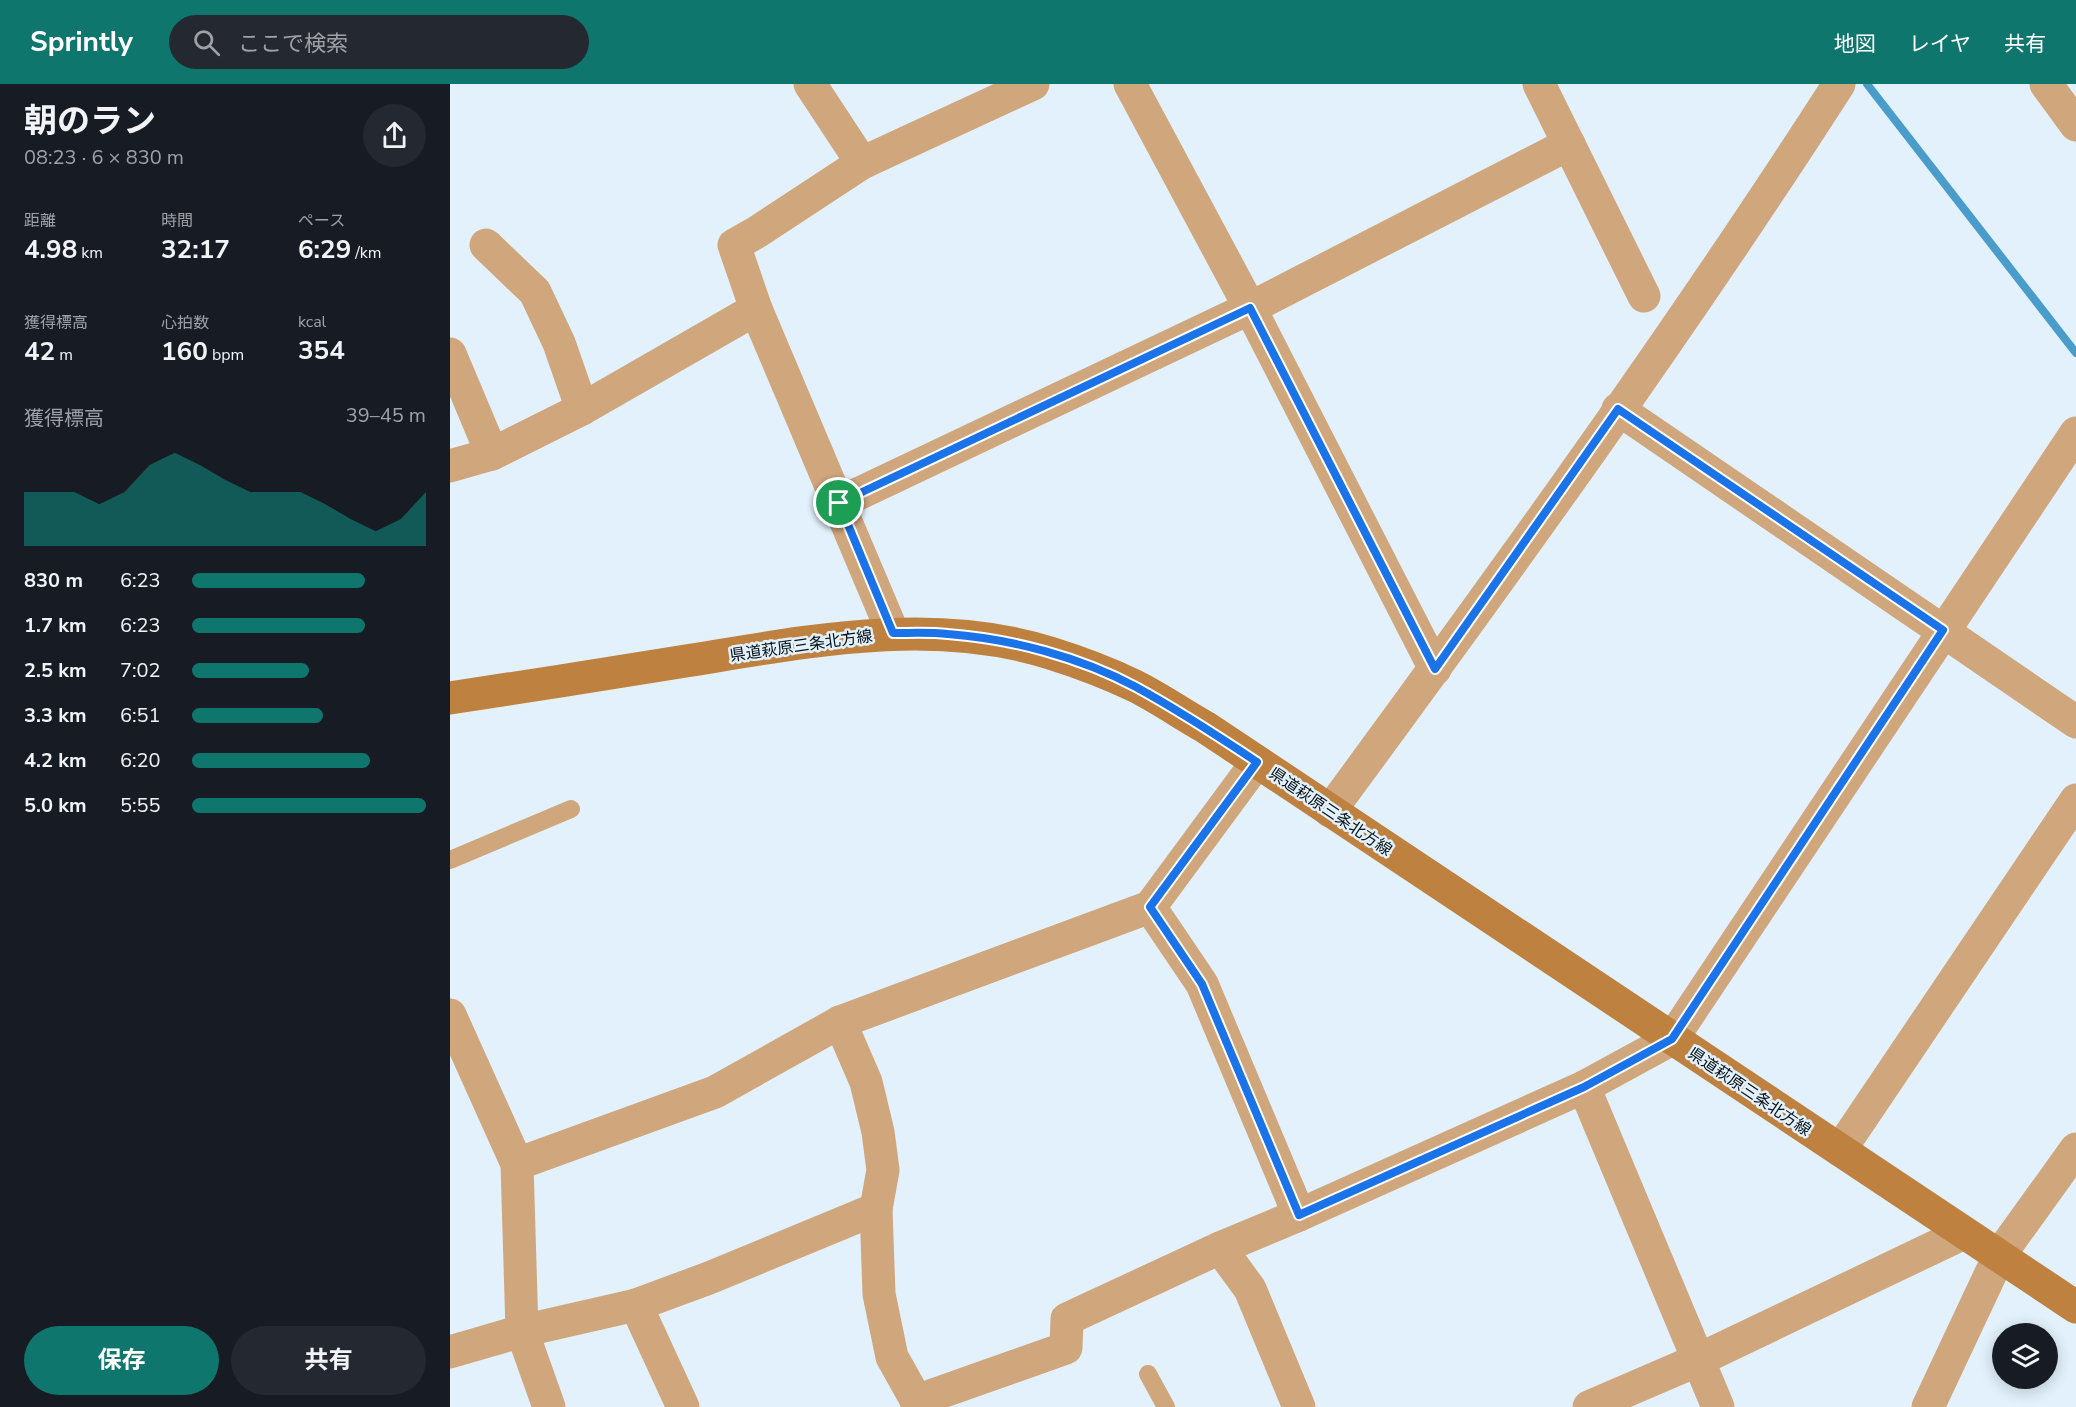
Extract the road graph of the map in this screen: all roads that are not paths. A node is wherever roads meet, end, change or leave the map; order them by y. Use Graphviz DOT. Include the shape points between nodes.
graph roads {
  1 [pos="810,84"];
  2 [pos="1033,84"];
  3 [pos="1130,84"];
  4 [pos="1539,84"];
  5 [pos="1839,84"];
  6 [pos="2046,84"];
  7 [pos="2076,125"];
  8 [pos="1569,144"];
  9 [pos="862,163"];
  10 [pos="486,245"];
  11 [pos="1644,296"];
  12 [pos="1250,308"];
  13 [pos="756,309"];
  14 [pos="450,354"];
  15 [pos="582,409"];
  16 [pos="1618,409"];
  17 [pos="2076,433"];
  18 [pos="492,454"];
  19 [pos="450,466"];
  20 [pos="839,503"];
  21 [pos="1943,630"];
  22 [pos="893,633"];
  23 [pos="1435,669"];
  24 [pos="450,699"];
  25 [pos="2076,722"];
  26 [pos="1257,762"];
  27 [pos="2076,800"];
  28 [pos="571,808"];
  29 [pos="1330,811"];
  30 [pos="450,860"];
  31 [pos="1150,907"];
  32 [pos="450,1015"];
  33 [pos="840,1022"];
  34 [pos="1672,1039"];
  35 [pos="1584,1087"];
  36 [pos="2076,1149"];
  37 [pos="1840,1150"];
  38 [pos="517,1164"];
  39 [pos="876,1209"];
  40 [pos="1299,1215"];
  41 [pos="1964,1233"];
  42 [pos="1220,1248"];
  43 [pos="1999,1256"];
  44 [pos="636,1305"];
  45 [pos="2076,1307"];
  46 [pos="522,1331"];
  47 [pos="450,1352"];
  48 [pos="1698,1360"];
  49 [pos="1148,1374"];
  50 [pos="918,1404"];
  51 [pos="549,1407"];
  52 [pos="683,1407"];
  53 [pos="1166,1407"];
  54 [pos="1299,1407"];
  55 [pos="1589,1407"];
  56 [pos="1718,1407"];
  57 [pos="1928,1407"];
  1 -- 9 [label="street"];
  2 -- 9 [label="street"];
  3 -- 12 [label="street"];
  4 -- 8 [label="street"];
  5 -- 16 [label="street"];
  6 -- 7 [label="street"];
  8 -- 11 [label="street"];
  8 -- 12 [label="street"];
  9 -- 13 [label="street" via="734,245"];
  10 -- 15 [label="street" via="535,292 559,343"];
  12 -- 20 [label="street"];
  12 -- 23 [label="street"];
  13 -- 15 [label="street"];
  13 -- 20 [label="street"];
  14 -- 18 [label="street"];
  15 -- 18 [label="street"];
  16 -- 21 [label="street"];
  16 -- 23 [label="street"];
  17 -- 21 [label="street"];
  18 -- 19 [label="street"];
  20 -- 22 [label="street"];
  21 -- 25 [label="street"];
  21 -- 34 [label="street"];
  22 -- 24 [label="main road, 県道萩原三条北方線" via="800,642"];
  22 -- 26 [label="main road, 県道萩原三条北方線" via="948,634 1049,652 1135,686"];
  23 -- 29 [label="street"];
  26 -- 29 [label="main road, 県道萩原三条北方線"];
  26 -- 31 [label="street"];
  27 -- 37 [label="street"];
  28 -- 30 [label="lane"];
  29 -- 34 [label="main road, 県道萩原三条北方線"];
  31 -- 33 [label="street"];
  31 -- 40 [label="street" via="1202,984"];
  32 -- 38 [label="street"];
  33 -- 38 [label="street" via="715,1092"];
  33 -- 39 [label="street" via="866,1082 878,1132 883,1170"];
  34 -- 35 [label="street"];
  34 -- 37 [label="main road, 県道萩原三条北方線"];
  35 -- 40 [label="street"];
  35 -- 48 [label="street"];
  36 -- 43 [label="street"];
  37 -- 41 [label="main road, 県道萩原三条北方線"];
  38 -- 46 [label="street"];
  39 -- 44 [label="street"];
  39 -- 50 [label="street" via="879,1294 892,1357"];
  40 -- 42 [label="street"];
  41 -- 43 [label="main road, 県道萩原三条北方線"];
  41 -- 48 [label="street"];
  42 -- 50 [label="street" via="1067,1319 1066,1348"];
  42 -- 54 [label="street" via="1250,1289"];
  43 -- 45 [label="main road, 県道萩原三条北方線"];
  43 -- 57 [label="street"];
  44 -- 46 [label="street"];
  44 -- 52 [label="street"];
  46 -- 47 [label="street"];
  46 -- 51 [label="street"];
  48 -- 55 [label="street"];
  48 -- 56 [label="street"];
  49 -- 53 [label="lane"];
}
